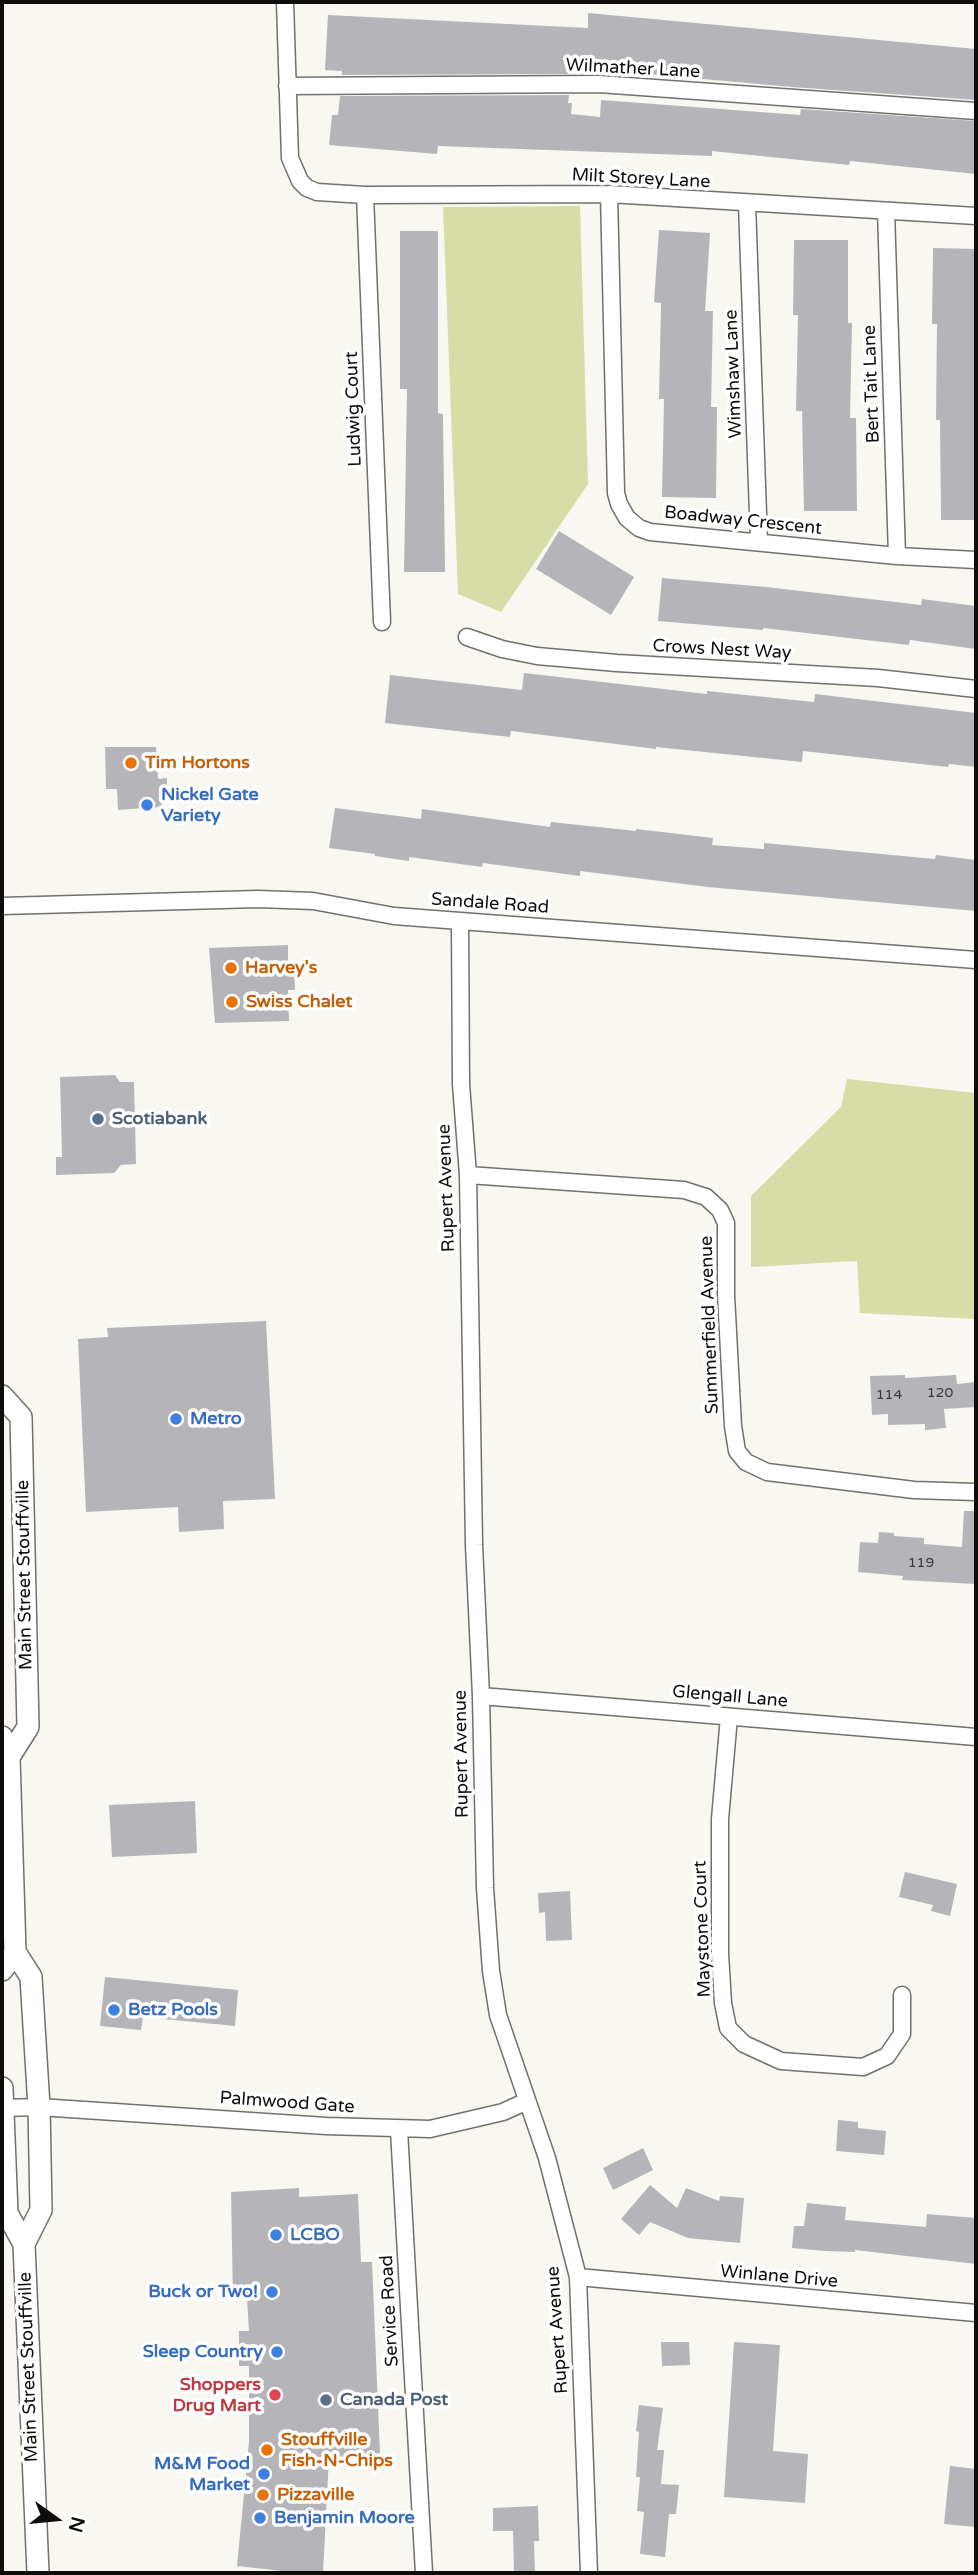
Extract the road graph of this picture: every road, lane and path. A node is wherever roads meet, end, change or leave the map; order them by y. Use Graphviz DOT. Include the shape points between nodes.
graph roads {
  1 [pos="285,2"];
  2 [pos="287,86"];
  3 [pos="976,111"];
  4 [pos="609,194"];
  5 [pos="365,195"];
  6 [pos="747,204"];
  7 [pos="886,211"];
  8 [pos="976,216"];
  9 [pos="759,542"];
  10 [pos="897,556"];
  11 [pos="976,560"];
  12 [pos="382,622"];
  13 [pos="467,637"];
  14 [pos="976,689"];
  15 [pos="2,906"];
  16 [pos="460,922"];
  17 [pos="976,960"];
  18 [pos="468,1175"];
  19 [pos="2,1396"];
  20 [pos="976,1492"];
  21 [pos="481,1696"];
  22 [pos="729,1717"];
  23 [pos="976,1737"];
  24 [pos="5,1747"];
  25 [pos="15,1952"];
  26 [pos="2,1970"];
  27 [pos="902,1995"];
  28 [pos="2,2088"];
  29 [pos="527,2101"];
  30 [pos="39,2107"];
  31 [pos="2,2108"];
  32 [pos="399,2130"];
  33 [pos="24,2244"];
  34 [pos="578,2277"];
  35 [pos="976,2313"];
  36 [pos="38,2573"];
  37 [pos="424,2573"];
  38 [pos="589,2573"];
  1 -- 2 [label="street"];
  2 -- 3 [label="street, Wilmather Lane" via="599,84"];
  2 -- 5 [label="street, Milt Storey Lane" via="290,158 295,174 305,187 321,193"];
  4 -- 5 [label="street, Milt Storey Lane"];
  4 -- 6 [label="street, Milt Storey Lane"];
  4 -- 9 [label="street, Boadway Crescent" via="619,505 627,518 646,531"];
  5 -- 12 [label="street, Ludwig Court"];
  6 -- 7 [label="street, Milt Storey Lane"];
  6 -- 9 [label="street, Wimshaw Lane"];
  7 -- 8 [label="street, Milt Storey Lane"];
  7 -- 10 [label="street, Bert Tait Lane"];
  9 -- 10 [label="street, Boadway Crescent"];
  10 -- 11 [label="street, Boadway Crescent"];
  13 -- 14 [label="street, Crows Nest Way" via="537,656 878,678"];
  15 -- 16 [label="street, Sandale Road" via="258,899 313,901"];
  16 -- 17 [label="street, Sandale Road"];
  16 -- 18 [label="street, Rupert Avenue" via="461,1084"];
  18 -- 20 [label="street, Summerfield Avenue" via="684,1190 706,1197 726,1223 733,1426 737,1451 746,1462 767,1472 914,1490"];
  18 -- 21 [label="street, Rupert Avenue"];
  19 -- 24 [label="main road, Main Street Stouffville" via="22,1417 28,1727"];
  21 -- 22 [label="street, Glengall Lane"];
  21 -- 29 [label="street, Rupert Avenue" via="491,1971 498,2015"];
  22 -- 23 [label="street, Glengall Lane"];
  22 -- 27 [label="street, Maystone Court" via="720,1819 721,1978 728,2028 744,2045 781,2061 863,2067 887,2056 902,2034"];
  24 -- 25 [label="main road, Main Street Stouffville"];
  25 -- 26 [label="main road"];
  25 -- 30 [label="main road, Main Street Stouffville" via="32,1978"];
  28 -- 31 [label="main road, Main Street Stouffville"];
  29 -- 32 [label="street, Palmwood Gate" via="503,2112 429,2129"];
  29 -- 34 [label="street, Rupert Avenue"];
  30 -- 31 [label="street, Palmwood Gate"];
  30 -- 32 [label="street, Palmwood Gate"];
  30 -- 33 [label="main road, Main Street Stouffville" via="41,2210"];
  31 -- 33 [label="main road, Main Street Stouffville" via="8,2213"];
  32 -- 37 [label="street, Service Road"];
  33 -- 36 [label="main road, Main Street Stouffville"];
  34 -- 35 [label="street, Winlane Drive"];
  34 -- 38 [label="street, Rupert Avenue"];
}
